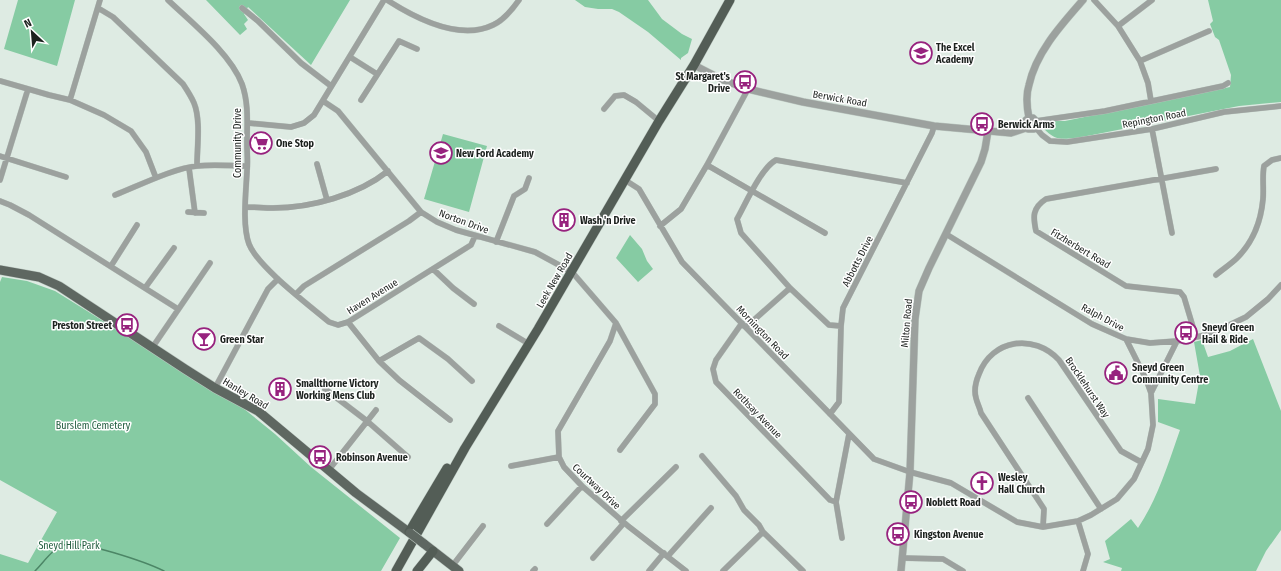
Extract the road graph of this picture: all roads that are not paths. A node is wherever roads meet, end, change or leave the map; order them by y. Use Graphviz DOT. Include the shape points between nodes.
graph roads {
  1 [pos="100,0"];
  2 [pos="168,0"];
  3 [pos="386,0"];
  4 [pos="519,0"];
  5 [pos="730,0"];
  6 [pos="1083,0"];
  7 [pos="1094,0"];
  8 [pos="1152,0"];
  9 [pos="98,8"];
  10 [pos="242,8"];
  11 [pos="1118,26"];
  12 [pos="1209,31"];
  13 [pos="417,49"];
  14 [pos="350,57"];
  15 [pos="1140,61"];
  16 [pos="694,65"];
  17 [pos="377,74"];
  18 [pos="0,81"];
  19 [pos="1228,83"];
  20 [pos="331,86"];
  21 [pos="28,89"];
  22 [pos="748,89"];
  23 [pos="70,100"];
  24 [pos="361,100"];
  25 [pos="1151,101"];
  26 [pos="323,102"];
  27 [pos="1281,106"];
  28 [pos="604,109"];
  29 [pos="1029,118"];
  30 [pos="659,121"];
  31 [pos="248,123"];
  32 [pos="1036,124"];
  33 [pos="934,126"];
  34 [pos="1026,128"];
  35 [pos="1152,129"];
  36 [pos="988,131"];
  37 [pos="0,156"];
  38 [pos="1281,158"];
  39 [pos="7,159"];
  40 [pos="317,164"];
  41 [pos="707,165"];
  42 [pos="197,166"];
  43 [pos="248,166"];
  44 [pos="189,168"];
  45 [pos="1216,169"];
  46 [pos="388,171"];
  47 [pos="66,177"];
  48 [pos="156,178"];
  49 [pos="529,178"];
  50 [pos="1162,179"];
  51 [pos="0,180"];
  52 [pos="625,180"];
  53 [pos="907,183"];
  54 [pos="752,191"];
  55 [pos="115,196"];
  56 [pos="327,200"];
  57 [pos="0,201"];
  58 [pos="245,207"];
  59 [pos="188,212"];
  60 [pos="421,212"];
  61 [pos="195,213"];
  62 [pos="204,213"];
  63 [pos="137,225"];
  64 [pos="660,226"];
  65 [pos="1172,232"];
  66 [pos="825,233"];
  67 [pos="946,234"];
  68 [pos="475,236"];
  69 [pos="496,242"];
  70 [pos="174,248"];
  71 [pos="210,263"];
  72 [pos="111,266"];
  73 [pos="433,269"];
  74 [pos="0,270"];
  75 [pos="572,272"];
  76 [pos="1216,275"];
  77 [pos="278,279"];
  78 [pos="1281,285"];
  79 [pos="145,288"];
  80 [pos="790,288"];
  81 [pos="296,294"];
  82 [pos="474,304"];
  83 [pos="178,309"];
  84 [pos="348,322"];
  85 [pos="616,323"];
  86 [pos="744,325"];
  87 [pos="499,326"];
  88 [pos="841,326"];
  89 [pos="1196,337"];
  90 [pos="1126,340"];
  91 [pos="1178,341"];
  92 [pos="529,344"];
  93 [pos="152,348"];
  94 [pos="379,361"];
  95 [pos="472,381"];
  96 [pos="215,388"];
  97 [pos="325,388"];
  98 [pos="1151,393"];
  99 [pos="1028,398"];
  100 [pos="376,410"];
  101 [pos="830,414"];
  102 [pos="450,420"];
  103 [pos="367,422"];
  104 [pos="849,434"];
  105 [pos="620,450"];
  106 [pos="462,453"];
  107 [pos="702,456"];
  108 [pos="408,457"];
  109 [pos="559,457"];
  110 [pos="1142,462"];
  111 [pos="511,466"];
  112 [pos="676,467"];
  113 [pos="328,471"];
  114 [pos="910,472"];
  115 [pos="582,486"];
  116 [pos="836,502"];
  117 [pos="711,508"];
  118 [pos="1101,509"];
  119 [pos="1078,521"];
  120 [pos="623,522"];
  121 [pos="547,524"];
  122 [pos="483,526"];
  123 [pos="1043,527"];
  124 [pos="410,532"];
  125 [pos="763,532"];
  126 [pos="842,538"];
  127 [pos="433,551"];
  128 [pos="666,554"];
  129 [pos="593,558"];
  130 [pos="902,558"];
  131 [pos="456,568"];
  132 [pos="396,571"];
  133 [pos="417,571"];
  134 [pos="649,571"];
  135 [pos="686,571"];
  136 [pos="723,571"];
  137 [pos="803,571"];
  138 [pos="901,571"];
  139 [pos="963,571"];
  140 [pos="1083,571"];
  1 -- 9 [label="street"];
  2 -- 31 [label="street, Community Drive" via="230,64 241,83"];
  3 -- 4 [label="street" via="407,13 464,31 476,31 494,25 512,11"];
  3 -- 14 [label="street"];
  5 -- 16 [label="highway, Leek New Road"];
  6 -- 29 [label="street" via="1053,37 1031,75 1028,86"];
  7 -- 11 [label="street"];
  8 -- 11 [label="street"];
  9 -- 23 [label="street"];
  9 -- 42 [label="street" via="113,17 186,89 197,113"];
  10 -- 20 [label="street" via="301,63"];
  11 -- 15 [label="street"];
  12 -- 15 [label="street"];
  13 -- 17 [label="street" via="399,41"];
  14 -- 17 [label="street"];
  14 -- 20 [label="street"];
  15 -- 25 [label="street"];
  16 -- 22 [label="street, Berwick Road"];
  16 -- 30 [label="highway, Leek New Road"];
  17 -- 24 [label="street"];
  18 -- 21 [label="street"];
  19 -- 25 [label="street, Repington Road"];
  20 -- 26 [label="street"];
  21 -- 23 [label="street"];
  21 -- 39 [label="street"];
  22 -- 33 [label="street, Berwick Road" via="803,102"];
  22 -- 41 [label="street"];
  23 -- 48 [label="street" via="104,115 131,132 146,152"];
  25 -- 32 [label="street, Repington Road"];
  26 -- 31 [label="street" via="314,115 304,123 291,127"];
  26 -- 46 [label="street, Norton Drive" via="338,111"];
  27 -- 35 [label="street, Repington Road" via="1224,112"];
  28 -- 30 [label="street" via="615,96 624,95"];
  29 -- 32 [label="street" via="1033,118"];
  29 -- 34 [label="street" via="1025,122"];
  30 -- 52 [label="highway, Leek New Road"];
  31 -- 43 [label="street, Community Drive"];
  32 -- 34 [label="street" via="1032,130"];
  32 -- 35 [label="street, Repington Road" via="1046,138 1055,142"];
  33 -- 36 [label="street, Berwick Road"];
  33 -- 53 [label="street, Abbotts Drive"];
  34 -- 36 [label="street" via="1011,133"];
  35 -- 50 [label="street"];
  36 -- 67 [label="street, Milton Road" via="981,162"];
  37 -- 39 [label="street"];
  38 -- 76 [label="street" via="1272,160 1264,166 1259,224 1250,242 1238,257"];
  39 -- 47 [label="street"];
  39 -- 51 [label="street"];
  40 -- 56 [label="street"];
  41 -- 54 [label="street"];
  41 -- 64 [label="street" via="681,209"];
  42 -- 43 [label="street"];
  42 -- 44 [label="street"];
  43 -- 58 [label="street, Community Drive"];
  44 -- 48 [label="street"];
  44 -- 61 [label="street"];
  45 -- 50 [label="street, Fitzherbert Road"];
  46 -- 56 [label="street" via="377,180 348,194"];
  46 -- 60 [label="street, Norton Drive"];
  48 -- 55 [label="street"];
  49 -- 69 [label="street" via="525,189 514,196"];
  50 -- 65 [label="street"];
  50 -- 89 [label="street, Fitzherbert Road" via="1046,199 1037,206 1033,218 1036,231 1126,286 1180,292 1184,297"];
  52 -- 64 [label="street, Mornington Road" via="639,189"];
  52 -- 75 [label="highway, Leek New Road"];
  53 -- 54 [label="street" via="776,160 769,163"];
  53 -- 88 [label="street, Abbotts Drive" via="843,308"];
  54 -- 66 [label="street"];
  54 -- 80 [label="street" via="737,220 740,233"];
  56 -- 58 [label="street" via="293,207"];
  57 -- 72 [label="street" via="29,215"];
  58 -- 77 [label="street, Community Drive" via="249,245"];
  59 -- 61 [label="street"];
  60 -- 68 [label="street, Norton Drive" via="437,222"];
  60 -- 81 [label="street" via="304,286"];
  61 -- 62 [label="street"];
  63 -- 72 [label="street"];
  64 -- 86 [label="street, Mornington Road" via="682,262"];
  67 -- 90 [label="street, Ralph Drive" via="1092,324"];
  67 -- 114 [label="street, Milton Road" via="929,268 917,301 914,319"];
  68 -- 69 [label="street, Norton Drive"];
  68 -- 73 [label="street, Haven Avenue" via="471,245"];
  69 -- 75 [label="street, Norton Drive" via="535,252"];
  70 -- 79 [label="street"];
  71 -- 83 [label="street"];
  72 -- 79 [label="street"];
  73 -- 82 [label="street"];
  73 -- 84 [label="street, Haven Avenue"];
  74 -- 93 [label="main road, Hanley Road" via="39,277 59,286"];
  75 -- 85 [label="street"];
  75 -- 92 [label="highway, Leek New Road"];
  77 -- 81 [label="street, Haven Avenue"];
  77 -- 96 [label="street" via="268,289"];
  78 -- 89 [label="street, Ralph Drive" via="1246,317"];
  79 -- 83 [label="street"];
  80 -- 86 [label="street"];
  80 -- 88 [label="street" via="829,325"];
  81 -- 84 [label="street, Haven Avenue" via="329,322 338,325"];
  83 -- 93 [label="street"];
  84 -- 94 [label="street"];
  85 -- 105 [label="street" via="655,394 655,404"];
  85 -- 109 [label="street" via="610,341 558,431"];
  86 -- 101 [label="street, Mornington Road"];
  86 -- 116 [label="street, Rothsay Avenue" via="716,360 712,369 716,382 830,500"];
  87 -- 92 [label="street"];
  88 -- 101 [label="street, Abbotts Drive" via="839,402"];
  89 -- 91 [label="street, Ralph Drive"];
  90 -- 91 [label="street, Ralph Drive" via="1150,343"];
  90 -- 98 [label="street"];
  91 -- 98 [label="street"];
  92 -- 106 [label="highway, Leek New Road"];
  93 -- 96 [label="main road, Hanley Road"];
  94 -- 95 [label="street" via="419,338"];
  94 -- 102 [label="street"];
  96 -- 113 [label="main road, Hanley Road" via="258,411"];
  97 -- 103 [label="street"];
  98 -- 110 [label="street" via="1154,425"];
  99 -- 118 [label="street"];
  100 -- 103 [label="street"];
  101 -- 104 [label="street, Mornington Road"];
  103 -- 108 [label="street"];
  103 -- 113 [label="street"];
  104 -- 114 [label="street, Mornington Road" via="874,459"];
  104 -- 116 [label="street"];
  106 -- 124 [label="highway" via="453,457"];
  106 -- 132 [label="highway, Leek New Road"];
  107 -- 125 [label="street"];
  109 -- 111 [label="street"];
  109 -- 115 [label="street, Courtway Drive" via="564,467"];
  110 -- 118 [label="street" via="1134,479 1117,499"];
  110 -- 123 [label="street, Brocklehurst Way" via="1120,452 1059,360 1051,352 1037,344 1017,343 998,349 982,365 976,382 976,397 981,413 1044,509"];
  112 -- 120 [label="street"];
  113 -- 124 [label="main road, Hanley Road"];
  114 -- 123 [label="street" via="951,483 1017,522"];
  114 -- 130 [label="street, Milton Road"];
  115 -- 120 [label="street, Courtway Drive"];
  115 -- 121 [label="street"];
  116 -- 126 [label="street"];
  117 -- 128 [label="street"];
  118 -- 119 [label="street"];
  119 -- 123 [label="street"];
  119 -- 140 [label="street" via="1088,554"];
  120 -- 128 [label="street, Courtway Drive"];
  120 -- 129 [label="street"];
  122 -- 131 [label="street"];
  124 -- 127 [label="main road, Hanley Road, bridge"];
  125 -- 136 [label="street"];
  125 -- 137 [label="street"];
  127 -- 131 [label="main road, Hanley Road"];
  127 -- 133 [label="highway"];
  128 -- 134 [label="street"];
  128 -- 135 [label="street, Courtway Drive"];
  130 -- 138 [label="street, Milton Road"];
  130 -- 139 [label="street" via="943,559"];
}
